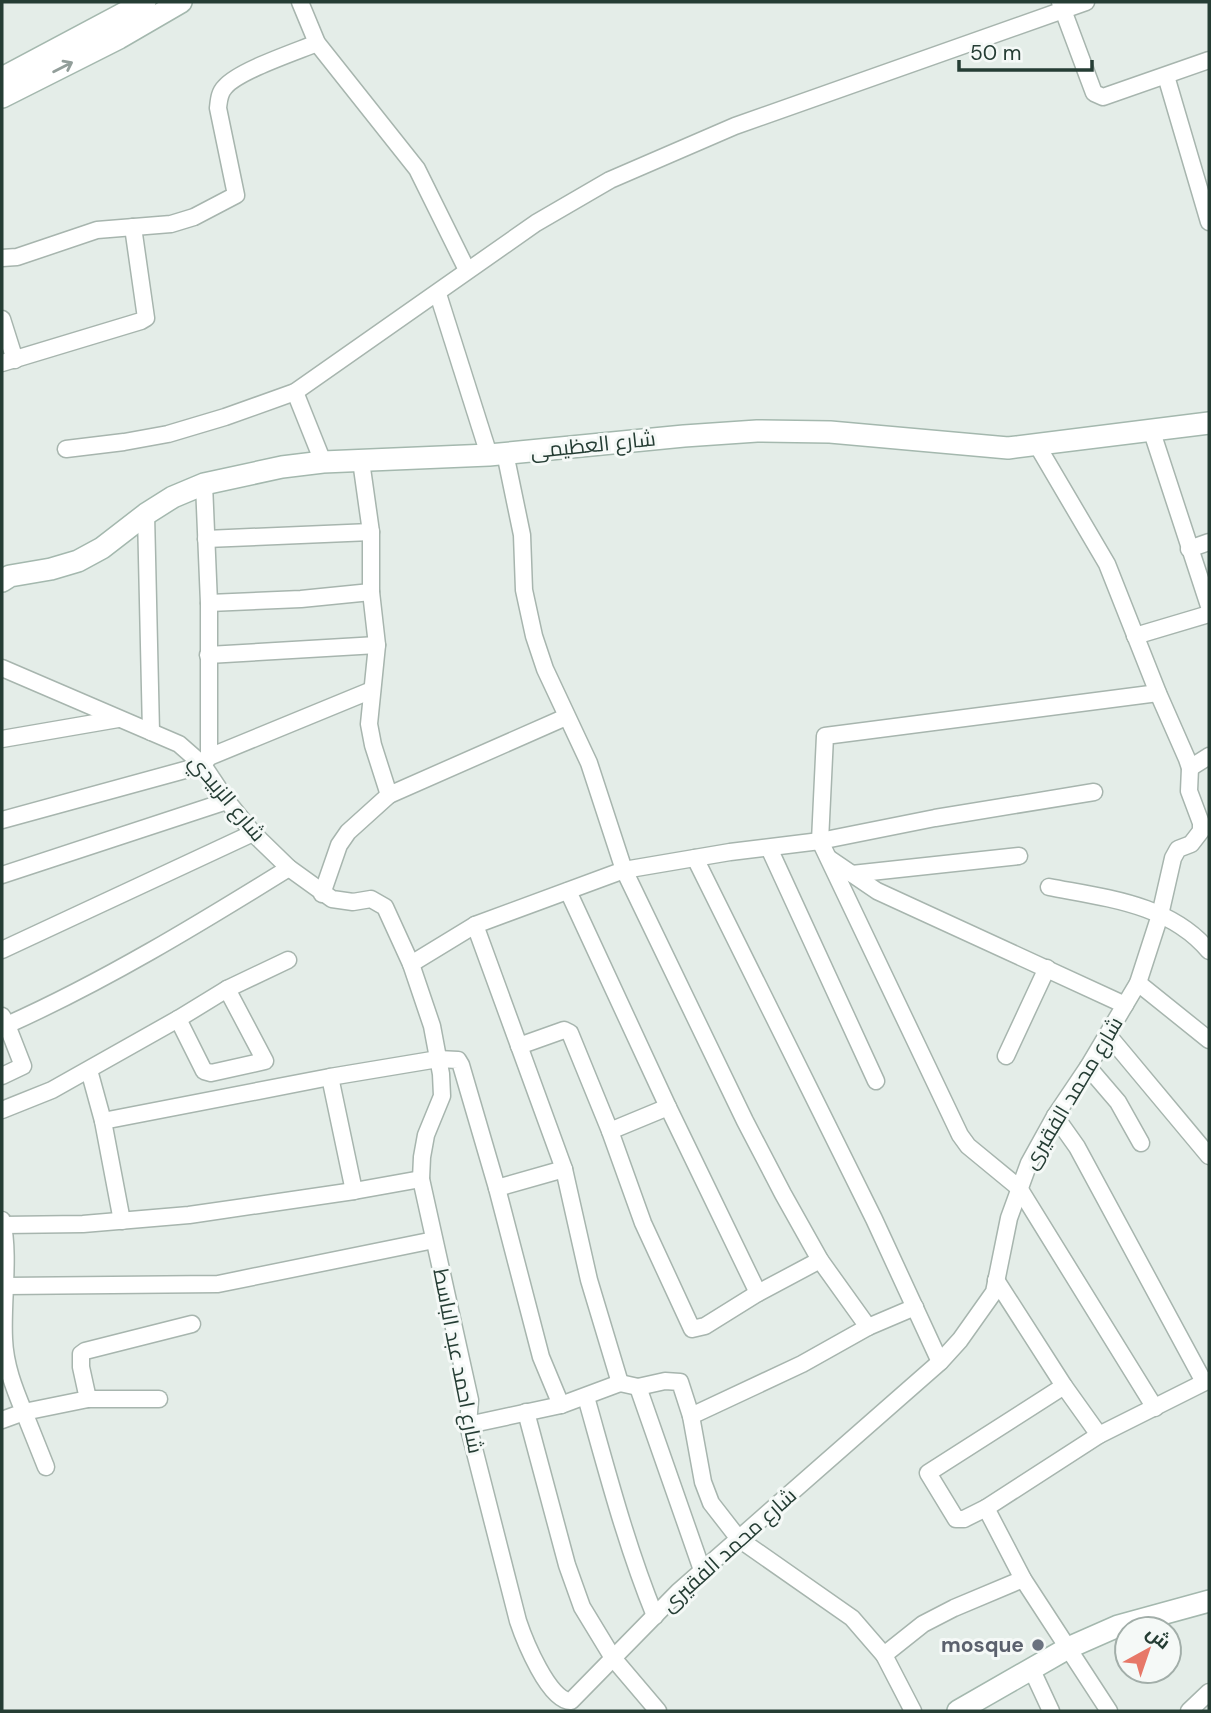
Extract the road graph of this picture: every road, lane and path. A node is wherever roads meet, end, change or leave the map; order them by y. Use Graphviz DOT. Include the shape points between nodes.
graph roads {
  1 [pos="145,2"];
  2 [pos="181,2"];
  3 [pos="300,2"];
  4 [pos="1086,2"];
  5 [pos="1062,6"];
  6 [pos="317,43"];
  7 [pos="1209,60"];
  8 [pos="1166,76"];
  9 [pos="2,78"];
  10 [pos="2,97"];
  11 [pos="1209,222"];
  12 [pos="132,227"];
  13 [pos="2,258"];
  14 [pos="467,271"];
  15 [pos="438,293"];
  16 [pos="2,319"];
  17 [pos="8,362"];
  18 [pos="295,392"];
  19 [pos="1209,423"];
  20 [pos="1152,429"];
  21 [pos="1037,445"];
  22 [pos="66,449"];
  23 [pos="497,454"];
  24 [pos="361,461"];
  25 [pos="323,462"];
  26 [pos="204,484"];
  27 [pos="146,514"];
  28 [pos="370,532"];
  29 [pos="206,539"];
  30 [pos="1209,542"];
  31 [pos="1189,549"];
  32 [pos="2,581"];
  33 [pos="371,592"];
  34 [pos="209,603"];
  35 [pos="1209,606"];
  36 [pos="1209,614"];
  37 [pos="1135,636"];
  38 [pos="377,645"];
  39 [pos="208,655"];
  40 [pos="6,673"];
  41 [pos="372,690"];
  42 [pos="1158,693"];
  43 [pos="566,717"];
  44 [pos="118,719"];
  45 [pos="151,732"];
  46 [pos="2,739"];
  47 [pos="1209,756"];
  48 [pos="206,761"];
  49 [pos="1190,768"];
  50 [pos="1094,792"];
  51 [pos="389,795"];
  52 [pos="227,802"];
  53 [pos="2,820"];
  54 [pos="253,833"];
  55 [pos="1203,838"];
  56 [pos="820,841"];
  57 [pos="769,848"];
  58 [pos="1019,856"];
  59 [pos="695,858"];
  60 [pos="829,859"];
  61 [pos="289,868"];
  62 [pos="624,870"];
  63 [pos="2,874"];
  64 [pos="852,874"];
  65 [pos="1049,887"];
  66 [pos="568,891"];
  67 [pos="322,894"];
  68 [pos="1160,915"];
  69 [pos="475,925"];
  70 [pos="2,950"];
  71 [pos="1209,951"];
  72 [pos="288,960"];
  73 [pos="411,964"];
  74 [pos="1047,968"];
  75 [pos="1138,984"];
  76 [pos="227,989"];
  77 [pos="1125,1005"];
  78 [pos="178,1019"];
  79 [pos="4,1021"];
  80 [pos="1205,1029"];
  81 [pos="1108,1035"];
  82 [pos="519,1046"];
  83 [pos="1006,1056"];
  84 [pos="438,1059"];
  85 [pos="1088,1067"];
  86 [pos="89,1070"];
  87 [pos="2,1076"];
  88 [pos="330,1077"];
  89 [pos="876,1081"];
  90 [pos="668,1107"];
  91 [pos="2,1110"];
  92 [pos="1055,1115"];
  93 [pos="103,1121"];
  94 [pos="610,1131"];
  95 [pos="1141,1143"];
  96 [pos="1209,1156"];
  97 [pos="564,1169"];
  98 [pos="421,1179"];
  99 [pos="497,1188"];
  100 [pos="1019,1188"];
  101 [pos="354,1191"];
  102 [pos="122,1221"];
  103 [pos="2,1222"];
  104 [pos="434,1240"];
  105 [pos="820,1260"];
  106 [pos="996,1280"];
  107 [pos="5,1286"];
  108 [pos="758,1293"];
  109 [pos="915,1307"];
  110 [pos="3,1311"];
  111 [pos="192,1324"];
  112 [pos="868,1327"];
  113 [pos="940,1362"];
  114 [pos="1207,1381"];
  115 [pos="620,1383"];
  116 [pos="638,1387"];
  117 [pos="1064,1387"];
  118 [pos="586,1397"];
  119 [pos="88,1399"];
  120 [pos="159,1399"];
  121 [pos="561,1405"];
  122 [pos="1155,1408"];
  123 [pos="24,1412"];
  124 [pos="526,1412"];
  125 [pos="691,1416"];
  126 [pos="2,1420"];
  127 [pos="468,1424"];
  128 [pos="1099,1435"];
  129 [pos="46,1467"];
  130 [pos="986,1508"];
  131 [pos="739,1539"];
  132 [pos="702,1570"];
  133 [pos="1023,1579"];
  134 [pos="1209,1601"];
  135 [pos="655,1616"];
  136 [pos="1068,1648"];
  137 [pos="884,1655"];
  138 [pos="613,1658"];
  139 [pos="1031,1668"];
  140 [pos="1209,1692"];
  141 [pos="571,1701"];
  142 [pos="658,1711"];
  143 [pos="913,1711"];
  144 [pos="958,1711"];
  145 [pos="1051,1711"];
  146 [pos="1109,1711"];
  147 [pos="1189,1711"];
  1 -- 9 [label="street"];
  10 -- 2 [label="street, one-way"];
  3 -- 6 [label="street"];
  4 -- 5 [label="street"];
  5 -- 8 [label="street" via="1098,96"];
  5 -- 14 [label="street" via="735,126 641,166 571,201"];
  6 -- 12 [label="street" via="236,77 224,87 218,108 236,195 194,217"];
  6 -- 14 [label="street" via="417,169"];
  7 -- 8 [label="street"];
  8 -- 11 [label="street"];
  12 -- 13 [label="street" via="97,230"];
  12 -- 17 [label="street" via="146,318"];
  14 -- 15 [label="street"];
  15 -- 18 [label="street"];
  15 -- 23 [label="street"];
  16 -- 17 [label="street"];
  18 -- 22 [label="street" via="168,434"];
  18 -- 25 [label="street"];
  19 -- 20 [label="street, شارع العظيمى"];
  20 -- 21 [label="street, شارع العظيمى"];
  20 -- 31 [label="street"];
  21 -- 23 [label="street, شارع العظيمى" via="1008,448 831,432 757,432"];
  21 -- 37 [label="street, شارع محمد الفقيرى" via="1107,564"];
  23 -- 24 [label="street, شارع العظيمى"];
  23 -- 43 [label="street" via="522,536 524,590 534,636"];
  24 -- 25 [label="street, شارع العظيمى"];
  24 -- 28 [label="street"];
  25 -- 26 [label="street, شارع العظيمى"];
  26 -- 27 [label="street, شارع العظيمى"];
  26 -- 29 [label="street"];
  27 -- 32 [label="street, شارع العظيمى" via="103,548 78,561"];
  27 -- 45 [label="street"];
  28 -- 29 [label="street"];
  28 -- 33 [label="street"];
  29 -- 34 [label="street"];
  30 -- 31 [label="street"];
  31 -- 35 [label="street"];
  33 -- 34 [label="street"];
  33 -- 38 [label="street"];
  34 -- 39 [label="street"];
  36 -- 37 [label="street"];
  37 -- 42 [label="street, شارع محمد الفقيرى"];
  38 -- 39 [label="street"];
  38 -- 41 [label="street"];
  39 -- 48 [label="street"];
  40 -- 44 [label="street, شارع الزبيدي"];
  41 -- 48 [label="street"];
  41 -- 51 [label="street" via="369,724"];
  42 -- 49 [label="street, شارع محمد الفقيرى"];
  42 -- 56 [label="street" via="825,736"];
  43 -- 51 [label="street"];
  43 -- 62 [label="street" via="589,763"];
  44 -- 45 [label="street, شارع الزبيدي"];
  44 -- 46 [label="street"];
  45 -- 48 [label="street, شارع الزبيدي"];
  47 -- 49 [label="street"];
  48 -- 52 [label="street, شارع الزبيدي"];
  48 -- 53 [label="street"];
  49 -- 55 [label="street, شارع محمد الفقيرى" via="1189,791"];
  50 -- 56 [label="street"];
  51 -- 67 [label="street" via="339,845"];
  52 -- 54 [label="street, شارع الزبيدي"];
  52 -- 63 [label="street"];
  54 -- 61 [label="street, شارع الزبيدي"];
  54 -- 70 [label="street"];
  55 -- 68 [label="street, شارع محمد الفقيرى" via="1175,853"];
  56 -- 57 [label="street"];
  56 -- 60 [label="street"];
  57 -- 59 [label="street"];
  57 -- 89 [label="street"];
  58 -- 64 [label="street"];
  59 -- 62 [label="street"];
  59 -- 109 [label="street"];
  60 -- 64 [label="street"];
  60 -- 100 [label="street" via="960,1135"];
  61 -- 67 [label="street, شارع الزبيدي"];
  61 -- 79 [label="street" via="69,998"];
  62 -- 66 [label="street"];
  62 -- 105 [label="street" via="745,1122"];
  64 -- 74 [label="street" via="877,891"];
  65 -- 68 [label="street" via="1126,901"];
  66 -- 69 [label="street"];
  66 -- 90 [label="street"];
  67 -- 73 [label="street, شارع الزبيدي" via="342,902 379,901"];
  68 -- 71 [label="street" via="1180,925"];
  68 -- 75 [label="street, شارع محمد الفقيرى"];
  69 -- 73 [label="street"];
  69 -- 82 [label="street"];
  72 -- 76 [label="street"];
  73 -- 84 [label="street, شارع احمد عبد الباسط"];
  74 -- 77 [label="street"];
  74 -- 83 [label="street"];
  75 -- 77 [label="street, شارع محمد الفقيرى"];
  75 -- 80 [label="street"];
  76 -- 78 [label="street"];
  76 -- 78 [label="street" via="265,1061 204,1071"];
  77 -- 81 [label="street, شارع محمد الفقيرى"];
  78 -- 86 [label="street"];
  79 -- 87 [label="street" via="23,1066"];
  81 -- 85 [label="street, شارع محمد الفقيرى"];
  81 -- 96 [label="street"];
  82 -- 94 [label="street" via="564,1030 570,1033"];
  82 -- 97 [label="street"];
  84 -- 88 [label="street"];
  84 -- 98 [label="street, شارع احمد عبد الباسط" via="442,1096 426,1135"];
  84 -- 99 [label="street" via="458,1060 461,1065"];
  85 -- 92 [label="street, شارع محمد الفقيرى"];
  85 -- 95 [label="street" via="1118,1102"];
  86 -- 91 [label="street"];
  86 -- 93 [label="street"];
  88 -- 93 [label="street"];
  88 -- 101 [label="street"];
  90 -- 94 [label="street"];
  90 -- 108 [label="street"];
  92 -- 100 [label="street, شارع محمد الفقيرى"];
  92 -- 114 [label="street" via="1084,1158"];
  93 -- 102 [label="street"];
  94 -- 108 [label="street" via="639,1212 690,1327 705,1326"];
  97 -- 99 [label="street"];
  97 -- 115 [label="street" via="589,1280"];
  98 -- 101 [label="street"];
  98 -- 104 [label="street, شارع احمد عبد الباسط"];
  99 -- 121 [label="street" via="541,1357"];
  100 -- 106 [label="street, شارع محمد الفقيرى"];
  100 -- 122 [label="street"];
  101 -- 102 [label="street"];
  102 -- 103 [label="street"];
  103 -- 107 [label="street"];
  104 -- 107 [label="street" via="218,1284"];
  104 -- 127 [label="street, شارع احمد عبد الباسط" via="470,1400"];
  105 -- 108 [label="street"];
  105 -- 112 [label="street"];
  106 -- 113 [label="street, شارع محمد الفقيرى" via="994,1292 977,1318"];
  106 -- 117 [label="street"];
  107 -- 110 [label="street"];
  109 -- 112 [label="street"];
  109 -- 113 [label="street"];
  110 -- 123 [label="street" via="7,1361"];
  111 -- 119 [label="street" via="85,1351 80,1357"];
  112 -- 125 [label="street"];
  113 -- 131 [label="street, شارع محمد الفقيرى"];
  114 -- 122 [label="street"];
  115 -- 116 [label="street"];
  115 -- 118 [label="street"];
  116 -- 125 [label="street" via="680,1382"];
  116 -- 132 [label="street"];
  117 -- 128 [label="street"];
  117 -- 130 [label="street" via="928,1473 956,1519"];
  118 -- 121 [label="street"];
  118 -- 135 [label="street" via="623,1528"];
  119 -- 120 [label="street"];
  119 -- 123 [label="street"];
  121 -- 124 [label="street"];
  122 -- 128 [label="street"];
  123 -- 126 [label="street"];
  123 -- 129 [label="street"];
  124 -- 127 [label="street"];
  124 -- 138 [label="street" via="567,1565 582,1607"];
  125 -- 131 [label="street" via="711,1503"];
  127 -- 141 [label="street, شارع احمد عبد الباسط" via="517,1621 547,1680 561,1698"];
  128 -- 130 [label="street"];
  130 -- 133 [label="street"];
  131 -- 132 [label="street, شارع محمد الفقيرى"];
  131 -- 137 [label="street" via="852,1618"];
  132 -- 135 [label="street, شارع محمد الفقيرى"];
  133 -- 136 [label="street"];
  133 -- 137 [label="street" via="954,1608"];
  134 -- 136 [label="street" via="1118,1626"];
  135 -- 138 [label="street, شارع محمد الفقيرى"];
  136 -- 139 [label="street"];
  136 -- 146 [label="street"];
  137 -- 143 [label="street"];
  138 -- 141 [label="street, شارع محمد الفقيرى"];
  138 -- 142 [label="street"];
  139 -- 144 [label="street"];
  139 -- 145 [label="street"];
  140 -- 147 [label="street"];
}
